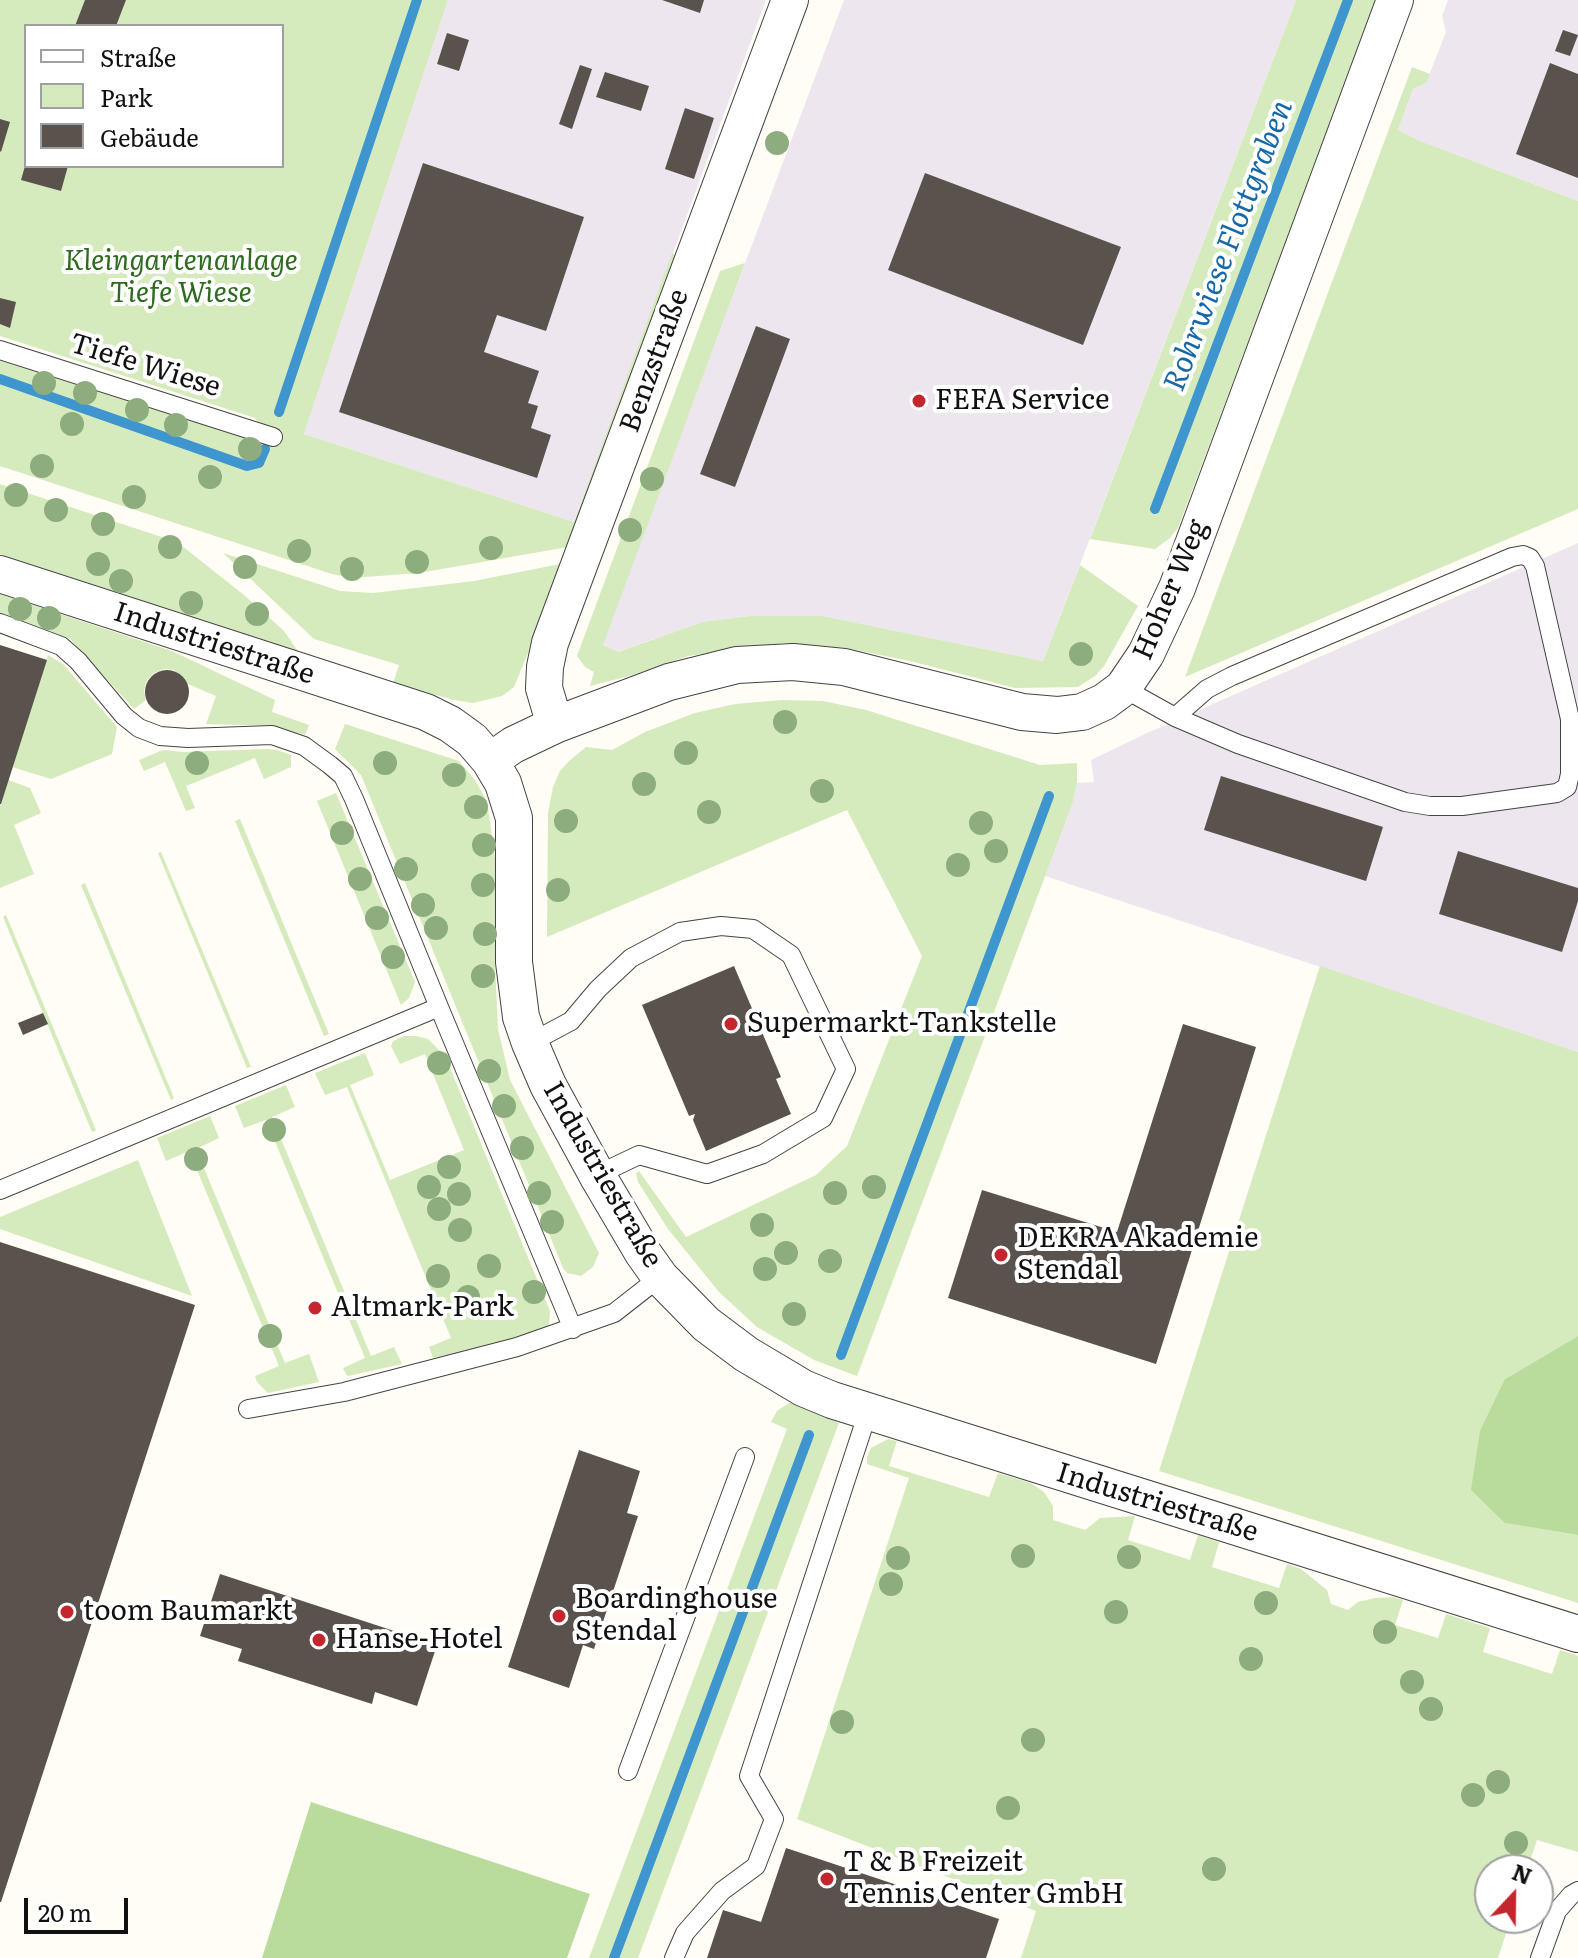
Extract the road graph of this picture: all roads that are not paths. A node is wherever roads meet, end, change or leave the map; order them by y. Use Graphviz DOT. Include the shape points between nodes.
graph roads {
  1 [pos="790,0"];
  2 [pos="1395,0"];
  3 [pos="0,350"];
  4 [pos="273,437"];
  5 [pos="0,574"];
  6 [pos="0,623"];
  7 [pos="1123,688"];
  8 [pos="1175,717"];
  9 [pos="555,725"];
  10 [pos="490,761"];
  11 [pos="439,1007"];
  12 [pos="530,1043"];
  13 [pos="597,1175"];
  14 [pos="0,1190"];
  15 [pos="660,1277"];
  16 [pos="573,1329"];
  17 [pos="248,1409"];
  18 [pos="868,1412"];
  19 [pos="745,1457"];
  20 [pos="1578,1634"];
  21 [pos="628,1771"];
  22 [pos="1578,1891"];
  23 [pos="674,1958"];
  24 [pos="1540,1958"];
  1 -- 9 [label="street, Benzstraße" via="550,643 544,688"];
  2 -- 7 [label="street, Hoher Weg" via="1177,588 1146,654"];
  3 -- 4 [label="lane, Tiefe Wiese"];
  5 -- 10 [label="street, Industriestraße" via="426,712 472,740"];
  6 -- 11 [label="lane" via="61,646 139,728 188,738 272,735 304,746 343,776"];
  7 -- 8 [label="lane"];
  7 -- 9 [label="street, Hoher Weg" via="1082,712 1057,715 1022,712 844,667 793,662 737,665 669,682"];
  8 -- 8 [label="lane" via="1238,744 1430,806 1557,793 1567,787 1570,774 1570,719 1535,566 1523,555 1232,676 1207,689"];
  9 -- 10 [label="street, Hoher Weg"];
  10 -- 12 [label="street, Industriestraße" via="514,818 514,962"];
  11 -- 14 [label="lane"];
  11 -- 16 [label="lane"];
  12 -- 13 [label="street, Industriestraße"];
  12 -- 13 [label="lane" via="571,1021 631,958 680,932 721,926 753,929 791,955 846,1069 823,1118 763,1154 707,1174 639,1155"];
  13 -- 15 [label="street, Industriestraße"];
  15 -- 16 [label="lane" via="614,1313"];
  15 -- 18 [label="street, Industriestraße" via="706,1324 746,1354 803,1388"];
  16 -- 17 [label="lane" via="380,1383"];
  18 -- 20 [label="street, Industriestraße"];
  18 -- 23 [label="lane" via="749,1776 774,1819 756,1866 722,1891 685,1933"];
  19 -- 21 [label="lane"];
  22 -- 24 [label="lane" via="1557,1911"];
}
